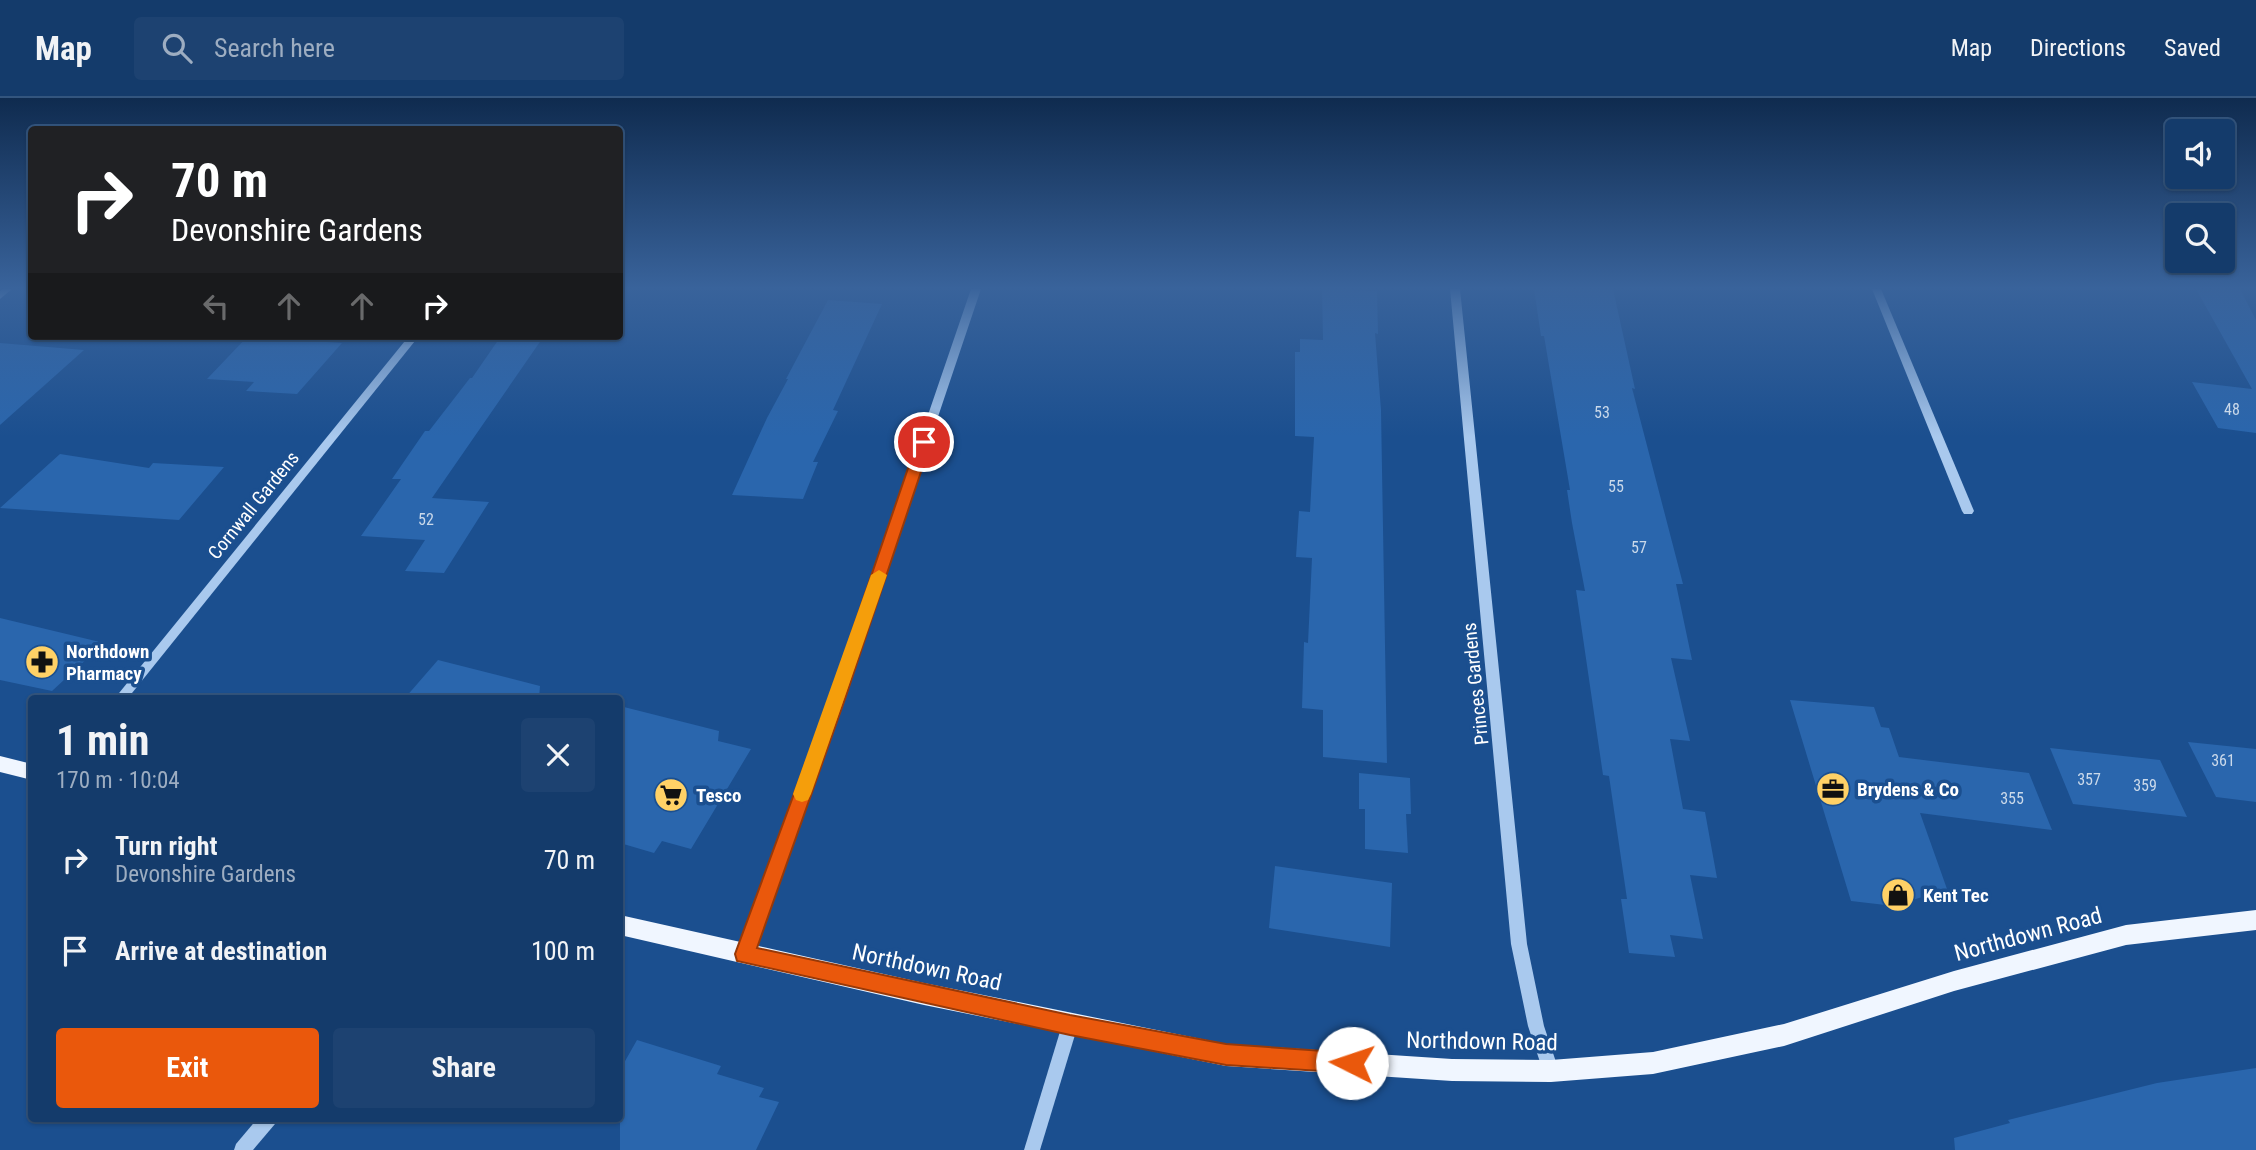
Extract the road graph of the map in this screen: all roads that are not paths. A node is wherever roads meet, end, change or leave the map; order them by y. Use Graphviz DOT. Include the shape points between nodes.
graph roads {
  1 [pos="959,338"];
  2 [pos="1460,338"];
  3 [pos="1896,338"];
  4 [pos="411,340"];
  5 [pos="1968,510"];
  6 [pos="123,695"];
  7 [pos="0,764"];
  8 [pos="28,771"];
  9 [pos="2256,920"];
  10 [pos="623,926"];
  11 [pos="744,954"];
  12 [pos="1070,1025"];
  13 [pos="1550,1071"];
  14 [pos="266,1122"];
  15 [pos="242,1150"];
  16 [pos="1032,1150"];
  1 -- 11 [label="street" via="838,696"];
  2 -- 13 [label="street, Princes Gardens" via="1519,944"];
  3 -- 5 [label="street"];
  4 -- 6 [label="street, Cornwall Gardens"];
  7 -- 8 [label="main road"];
  9 -- 13 [label="main road, Northdown Road" via="2126,935 1954,981 1784,1035 1653,1063"];
  10 -- 11 [label="main road, Northdown Road"];
  11 -- 12 [label="main road, Northdown Road"];
  12 -- 13 [label="main road, Northdown Road" via="1226,1055 1452,1070"];
  12 -- 16 [label="street"];
  14 -- 15 [label="street"];
}
